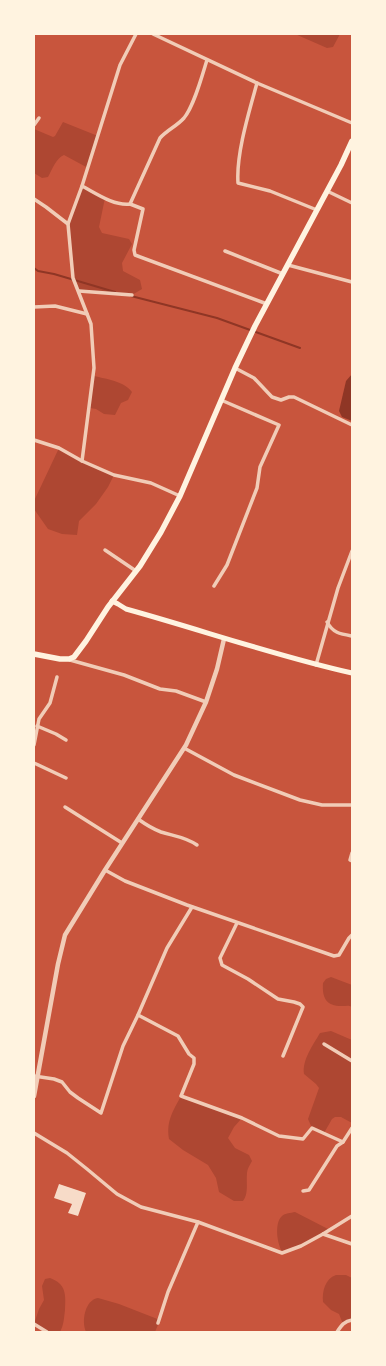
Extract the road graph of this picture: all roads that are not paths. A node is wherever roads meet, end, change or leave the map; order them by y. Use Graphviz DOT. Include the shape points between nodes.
graph roads {
  1 [pos="136,34"];
  2 [pos="153,34"];
  3 [pos="207,60"];
  4 [pos="257,83"];
  5 [pos="39,118"];
  6 [pos="352,123"];
  7 [pos="34,125"];
  8 [pos="352,141"];
  9 [pos="82,186"];
  10 [pos="327,192"];
  11 [pos="34,200"];
  12 [pos="352,203"];
  13 [pos="130,204"];
  14 [pos="317,210"];
  15 [pos="68,224"];
  16 [pos="225,251"];
  17 [pos="288,265"];
  18 [pos="283,274"];
  19 [pos="352,282"];
  20 [pos="79,291"];
  21 [pos="132,295"];
  22 [pos="266,304"];
  23 [pos="34,307"];
  24 [pos="87,314"];
  25 [pos="235,368"];
  26 [pos="221,400"];
  27 [pos="352,425"];
  28 [pos="34,440"];
  29 [pos="82,461"];
  30 [pos="180,496"];
  31 [pos="105,550"];
  32 [pos="352,551"];
  33 [pos="136,571"];
  34 [pos="214,586"];
  35 [pos="112,601"];
  36 [pos="327,622"];
  37 [pos="352,636"];
  38 [pos="224,639"];
  39 [pos="34,654"];
  40 [pos="69,659"];
  41 [pos="316,665"];
  42 [pos="352,673"];
  43 [pos="58,677"];
  44 [pos="206,702"];
  45 [pos="37,726"];
  46 [pos="66,740"];
  47 [pos="34,745"];
  48 [pos="184,748"];
  49 [pos="34,763"];
  50 [pos="66,778"];
  51 [pos="352,805"];
  52 [pos="65,807"];
  53 [pos="138,819"];
  54 [pos="122,843"];
  55 [pos="197,845"];
  56 [pos="352,853"];
  57 [pos="352,861"];
  58 [pos="105,870"];
  59 [pos="192,907"];
  60 [pos="237,923"];
  61 [pos="352,935"];
  62 [pos="138,1015"];
  63 [pos="324,1044"];
  64 [pos="283,1056"];
  65 [pos="352,1061"];
  66 [pos="36,1076"];
  67 [pos="34,1096"];
  68 [pos="352,1128"];
  69 [pos="34,1134"];
  70 [pos="343,1142"];
  71 [pos="303,1191"];
  72 [pos="352,1216"];
  73 [pos="198,1222"];
  74 [pos="323,1234"];
  75 [pos="352,1244"];
  76 [pos="352,1320"];
  77 [pos="158,1323"];
  78 [pos="34,1324"];
  79 [pos="47,1332"];
  80 [pos="337,1332"];
  1 -- 9 [label="street" via="120,65"];
  2 -- 3 [label="street"];
  3 -- 4 [label="street"];
  3 -- 13 [label="street" via="191,106 179,123 160,138"];
  4 -- 6 [label="street"];
  4 -- 14 [label="street" via="240,153 238,183 270,191"];
  5 -- 7 [label="street"];
  8 -- 10 [label="main road"];
  9 -- 13 [label="street" via="123,205"];
  9 -- 15 [label="street"];
  10 -- 12 [label="street"];
  10 -- 14 [label="main road"];
  11 -- 15 [label="street"];
  13 -- 22 [label="street" via="143,209 135,255"];
  14 -- 17 [label="main road"];
  15 -- 20 [label="street" via="73,278"];
  16 -- 18 [label="street"];
  17 -- 18 [label="main road"];
  17 -- 19 [label="street"];
  18 -- 22 [label="main road"];
  20 -- 21 [label="street"];
  20 -- 24 [label="street"];
  22 -- 25 [label="main road"];
  23 -- 24 [label="street" via="55,306"];
  24 -- 29 [label="street" via="91,324 94,368"];
  25 -- 26 [label="main road"];
  25 -- 27 [label="street" via="254,378 272,397 281,400 294,397"];
  26 -- 30 [label="main road"];
  26 -- 34 [label="street" via="278,426 260,467 257,488 227,565"];
  28 -- 29 [label="street" via="59,448"];
  29 -- 30 [label="street" via="114,475 151,483"];
  30 -- 33 [label="main road"];
  31 -- 33 [label="street"];
  32 -- 36 [label="street"];
  33 -- 35 [label="main road"];
  35 -- 38 [label="main road" via="126,609"];
  35 -- 40 [label="main road" via="86,641 74,657"];
  36 -- 37 [label="street" via="332,630"];
  36 -- 41 [label="street"];
  38 -- 41 [label="main road"];
  38 -- 44 [label="street"];
  39 -- 40 [label="main road"];
  40 -- 44 [label="street" via="124,674 160,689 176,691"];
  41 -- 42 [label="main road"];
  43 -- 45 [label="street" via="50,703"];
  44 -- 48 [label="street"];
  45 -- 46 [label="street"];
  45 -- 47 [label="street"];
  48 -- 51 [label="street" via="234,776 300,800 322,805"];
  48 -- 53 [label="street"];
  49 -- 50 [label="street"];
  52 -- 54 [label="street"];
  53 -- 54 [label="street"];
  53 -- 55 [label="street" via="160,832 179,836"];
  54 -- 58 [label="street"];
  56 -- 57 [label="street"];
  58 -- 59 [label="street" via="125,881"];
  58 -- 66 [label="street" via="65,935"];
  59 -- 60 [label="street"];
  59 -- 62 [label="street" via="167,948"];
  60 -- 61 [label="street" via="334,956 339,955"];
  60 -- 64 [label="street" via="220,958 222,965 278,999 294,1002 303,1007"];
  62 -- 66 [label="street" via="123,1046 101,1113 78,1098 62,1082"];
  62 -- 70 [label="street" via="178,1036 194,1058 181,1096 242,1118 279,1136 303,1140 312,1128"];
  63 -- 65 [label="street"];
  66 -- 67 [label="street"];
  68 -- 70 [label="street"];
  69 -- 73 [label="street" via="67,1153 117,1194 141,1207"];
  70 -- 71 [label="street" via="337,1146 309,1190"];
  72 -- 74 [label="street"];
  73 -- 74 [label="street" via="282,1253"];
  73 -- 77 [label="street" via="168,1292"];
  74 -- 75 [label="street"];
  76 -- 80 [label="street" via="343,1324"];
  78 -- 79 [label="street"];
}
